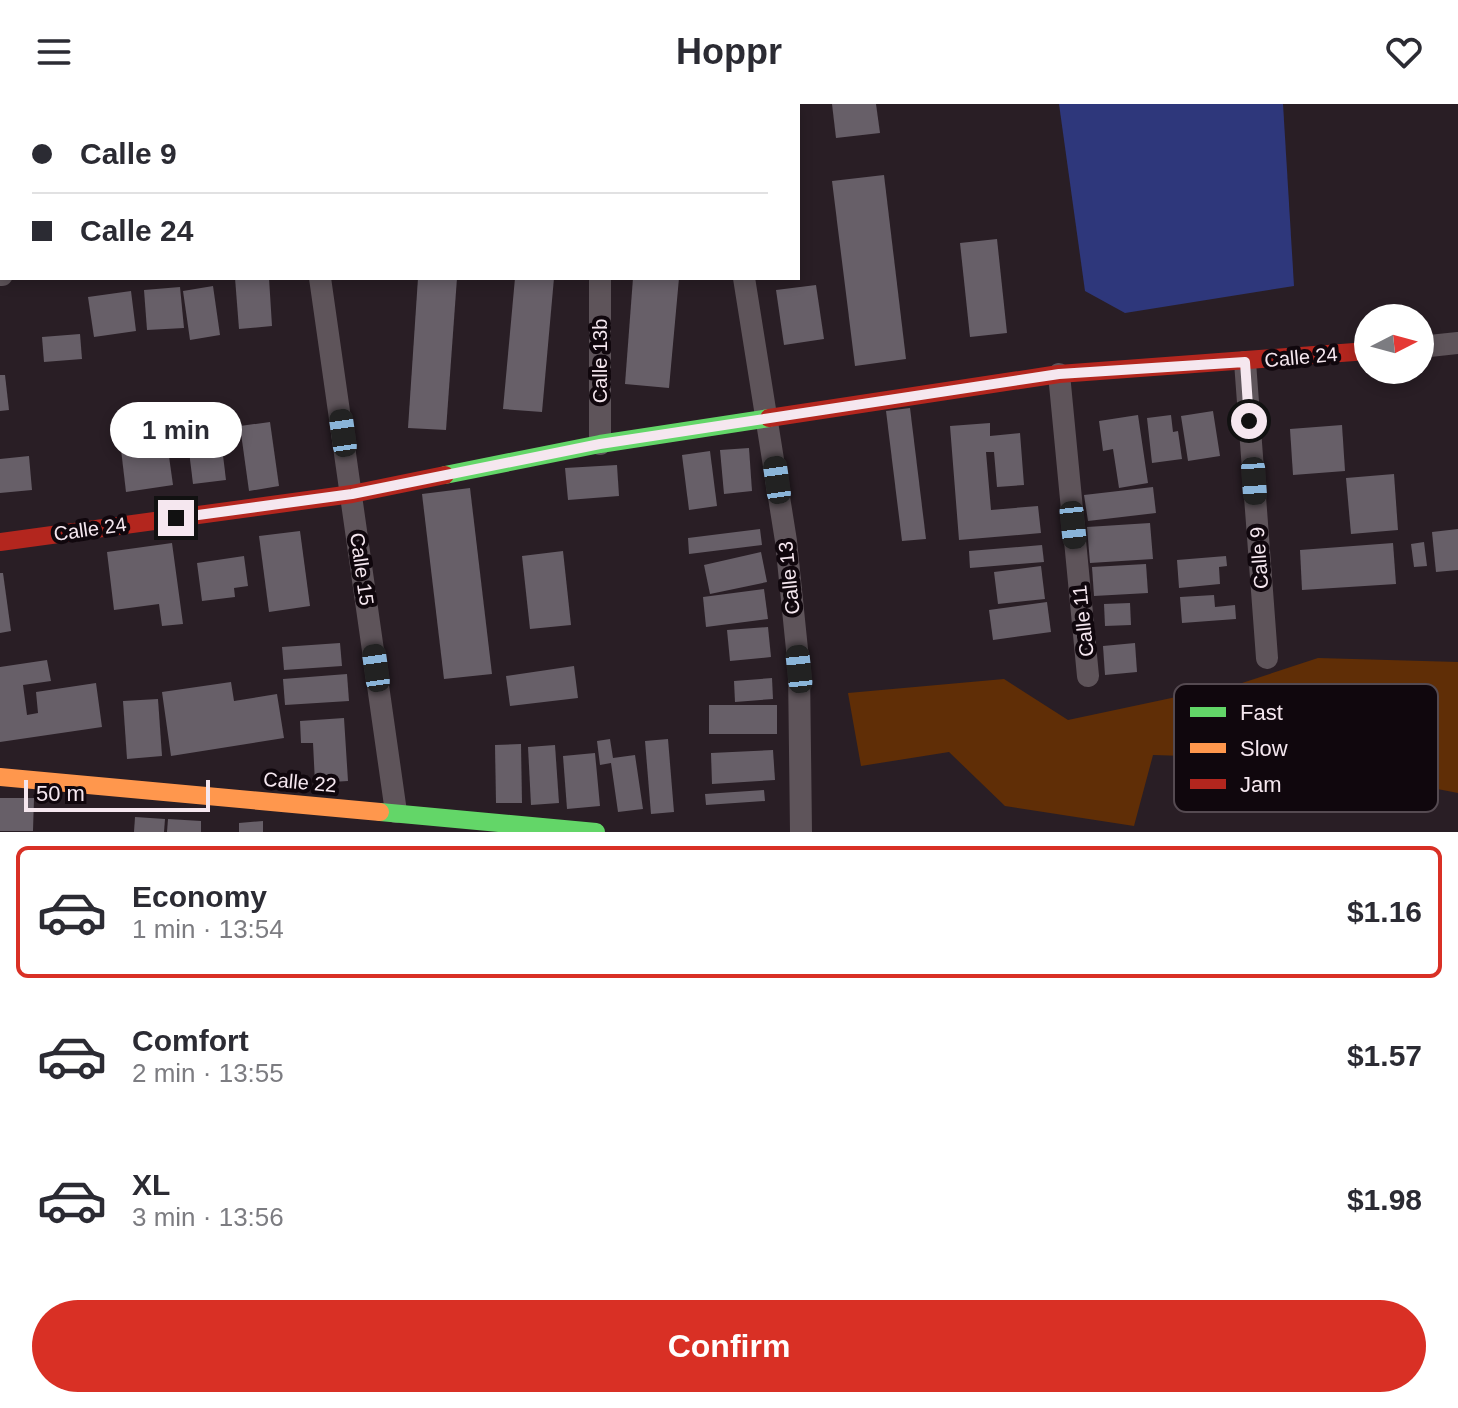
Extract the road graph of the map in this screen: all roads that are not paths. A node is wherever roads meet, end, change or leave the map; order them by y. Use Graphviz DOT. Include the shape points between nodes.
graph roads {
  1 [pos="320,280"];
  2 [pos="600,280"];
  3 [pos="744,280"];
  4 [pos="1458,343"];
  5 [pos="1434,346"];
  6 [pos="1354,352"];
  7 [pos="1245,362"];
  8 [pos="1059,374"];
  9 [pos="768,419"];
  10 [pos="600,444"];
  11 [pos="352,494"];
  12 [pos="0,542"];
  13 [pos="1267,658"];
  14 [pos="1088,676"];
  15 [pos="0,777"];
  16 [pos="396,812"];
  17 [pos="556,830"];
  18 [pos="596,832"];
  19 [pos="801,832"];
  1 -- 11 [label="street, Calle 15"];
  2 -- 10 [label="street, Calle 13b"];
  3 -- 9 [label="street, Calle 13"];
  4 -- 5 [label="street"];
  6 -- 7 [label="street, Calle 24"];
  7 -- 8 [label="street, Calle 24"];
  7 -- 13 [label="street, Calle 9"];
  8 -- 9 [label="street, Calle 24"];
  8 -- 14 [label="street, Calle 11"];
  9 -- 10 [label="street, Calle 24"];
  9 -- 19 [label="street, Calle 13" via="799,669"];
  10 -- 11 [label="street, Calle 24"];
  11 -- 12 [label="street, Calle 24"];
  11 -- 16 [label="street, Calle 15"];
  15 -- 16 [label="street, Calle 22"];
  16 -- 17 [label="street, Calle 22"];
  17 -- 18 [label="street, Calle 22"];
}
